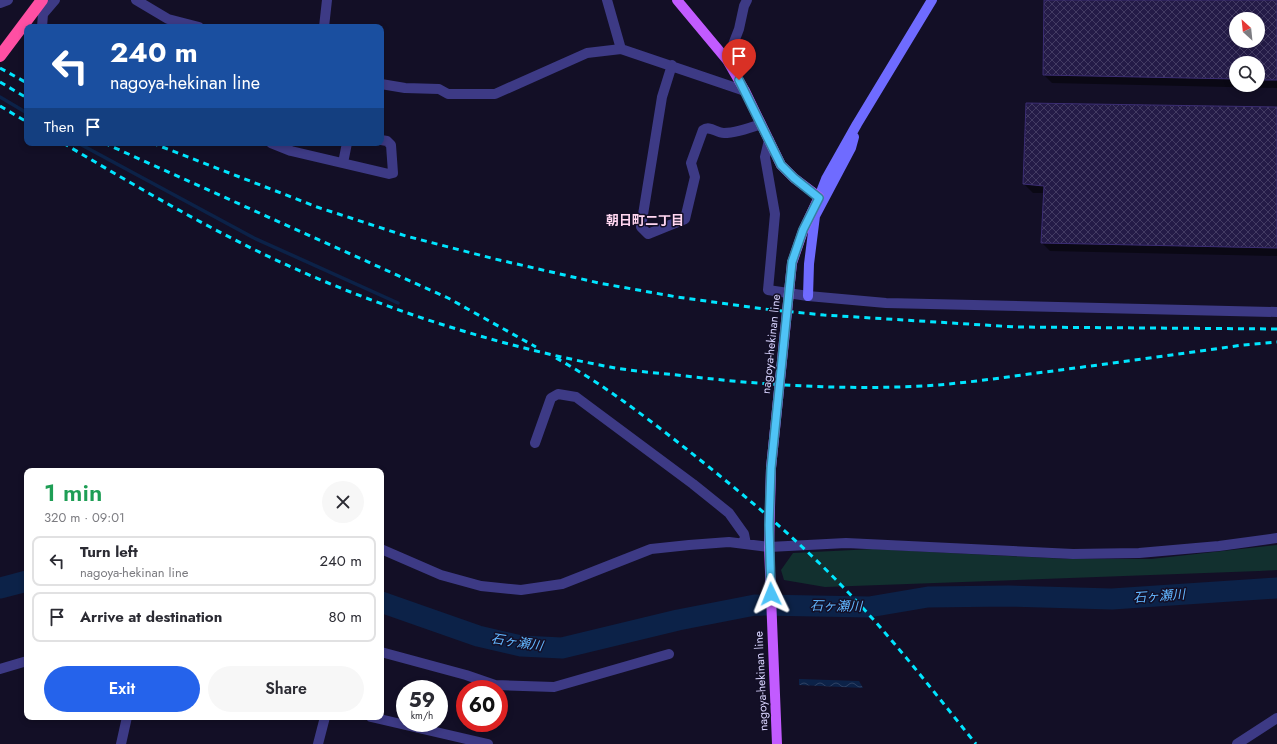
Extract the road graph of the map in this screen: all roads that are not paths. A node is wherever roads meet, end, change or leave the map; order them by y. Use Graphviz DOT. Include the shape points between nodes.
graph roads {
  1 [pos="8,0"];
  2 [pos="42,0"];
  3 [pos="55,0"];
  4 [pos="136,0"];
  5 [pos="327,0"];
  6 [pos="607,0"];
  7 [pos="677,0"];
  8 [pos="747,0"];
  9 [pos="932,0"];
  10 [pos="0,3"];
  11 [pos="42,24"];
  12 [pos="187,24"];
  13 [pos="324,24"];
  14 [pos="621,49"];
  15 [pos="0,56"];
  16 [pos="727,60"];
  17 [pos="672,65"];
  18 [pos="384,84"];
  19 [pos="745,91"];
  20 [pos="761,124"];
  21 [pos="857,124"];
  22 [pos="384,140"];
  23 [pos="769,140"];
  24 [pos="278,146"];
  25 [pos="346,146"];
  26 [pos="343,163"];
  27 [pos="819,198"];
  28 [pos="808,296"];
  29 [pos="1277,312"];
  30 [pos="534,443"];
  31 [pos="1277,538"];
  32 [pos="746,544"];
  33 [pos="769,547"];
  34 [pos="384,550"];
  35 [pos="384,653"];
  36 [pos="669,654"];
  37 [pos="24,662"];
  38 [pos="0,669"];
  39 [pos="126,720"];
  40 [pos="324,720"];
  41 [pos="384,720"];
  42 [pos="1275,723"];
  43 [pos="121,744"];
  44 [pos="318,744"];
  45 [pos="488,744"];
  46 [pos="777,744"];
  47 [pos="1238,744"];
  1 -- 10 [label="street"];
  2 -- 15 [label="highway"];
  3 -- 11 [label="street" via="44,14"];
  4 -- 12 [label="street" via="168,19"];
  5 -- 13 [label="street"];
  6 -- 14 [label="street"];
  7 -- 16 [label="main road"];
  8 -- 16 [label="street"];
  9 -- 21 [label="street"];
  14 -- 17 [label="street"];
  14 -- 18 [label="street" via="587,53 495,94 448,94 439,88 405,88"];
  16 -- 19 [label="main road"];
  17 -- 19 [label="street"];
  17 -- 20 [label="street" via="662,98 640,227 644,233 648,234 685,219 695,177 690,162 703,130 710,128 723,133"];
  19 -- 20 [label="main road"];
  20 -- 23 [label="main road"];
  21 -- 27 [label="street" via="826,179"];
  21 -- 28 [label="street" via="851,148 815,216"];
  22 -- 26 [label="street" via="391,145 393,173"];
  23 -- 27 [label="main road" via="781,165"];
  23 -- 28 [label="street" via="765,157 775,214 768,290"];
  24 -- 26 [label="street"];
  25 -- 26 [label="street"];
  27 -- 33 [label="main road, nagoya-hekinan line, bridge" via="803,230 792,262 771,468"];
  28 -- 29 [label="street" via="886,303"];
  30 -- 32 [label="street" via="550,398 558,394 576,397 729,514 744,534"];
  31 -- 33 [label="street" via="1139,553 1073,554 846,543"];
  32 -- 33 [label="street"];
  32 -- 34 [label="street" via="729,542 651,548 562,584 521,590 481,586 441,574"];
  33 -- 46 [label="main road, nagoya-hekinan line"];
  35 -- 36 [label="street" via="495,685 548,686"];
  37 -- 38 [label="street"];
  39 -- 43 [label="street"];
  40 -- 44 [label="street"];
  41 -- 45 [label="street"];
  42 -- 47 [label="street"];
}
